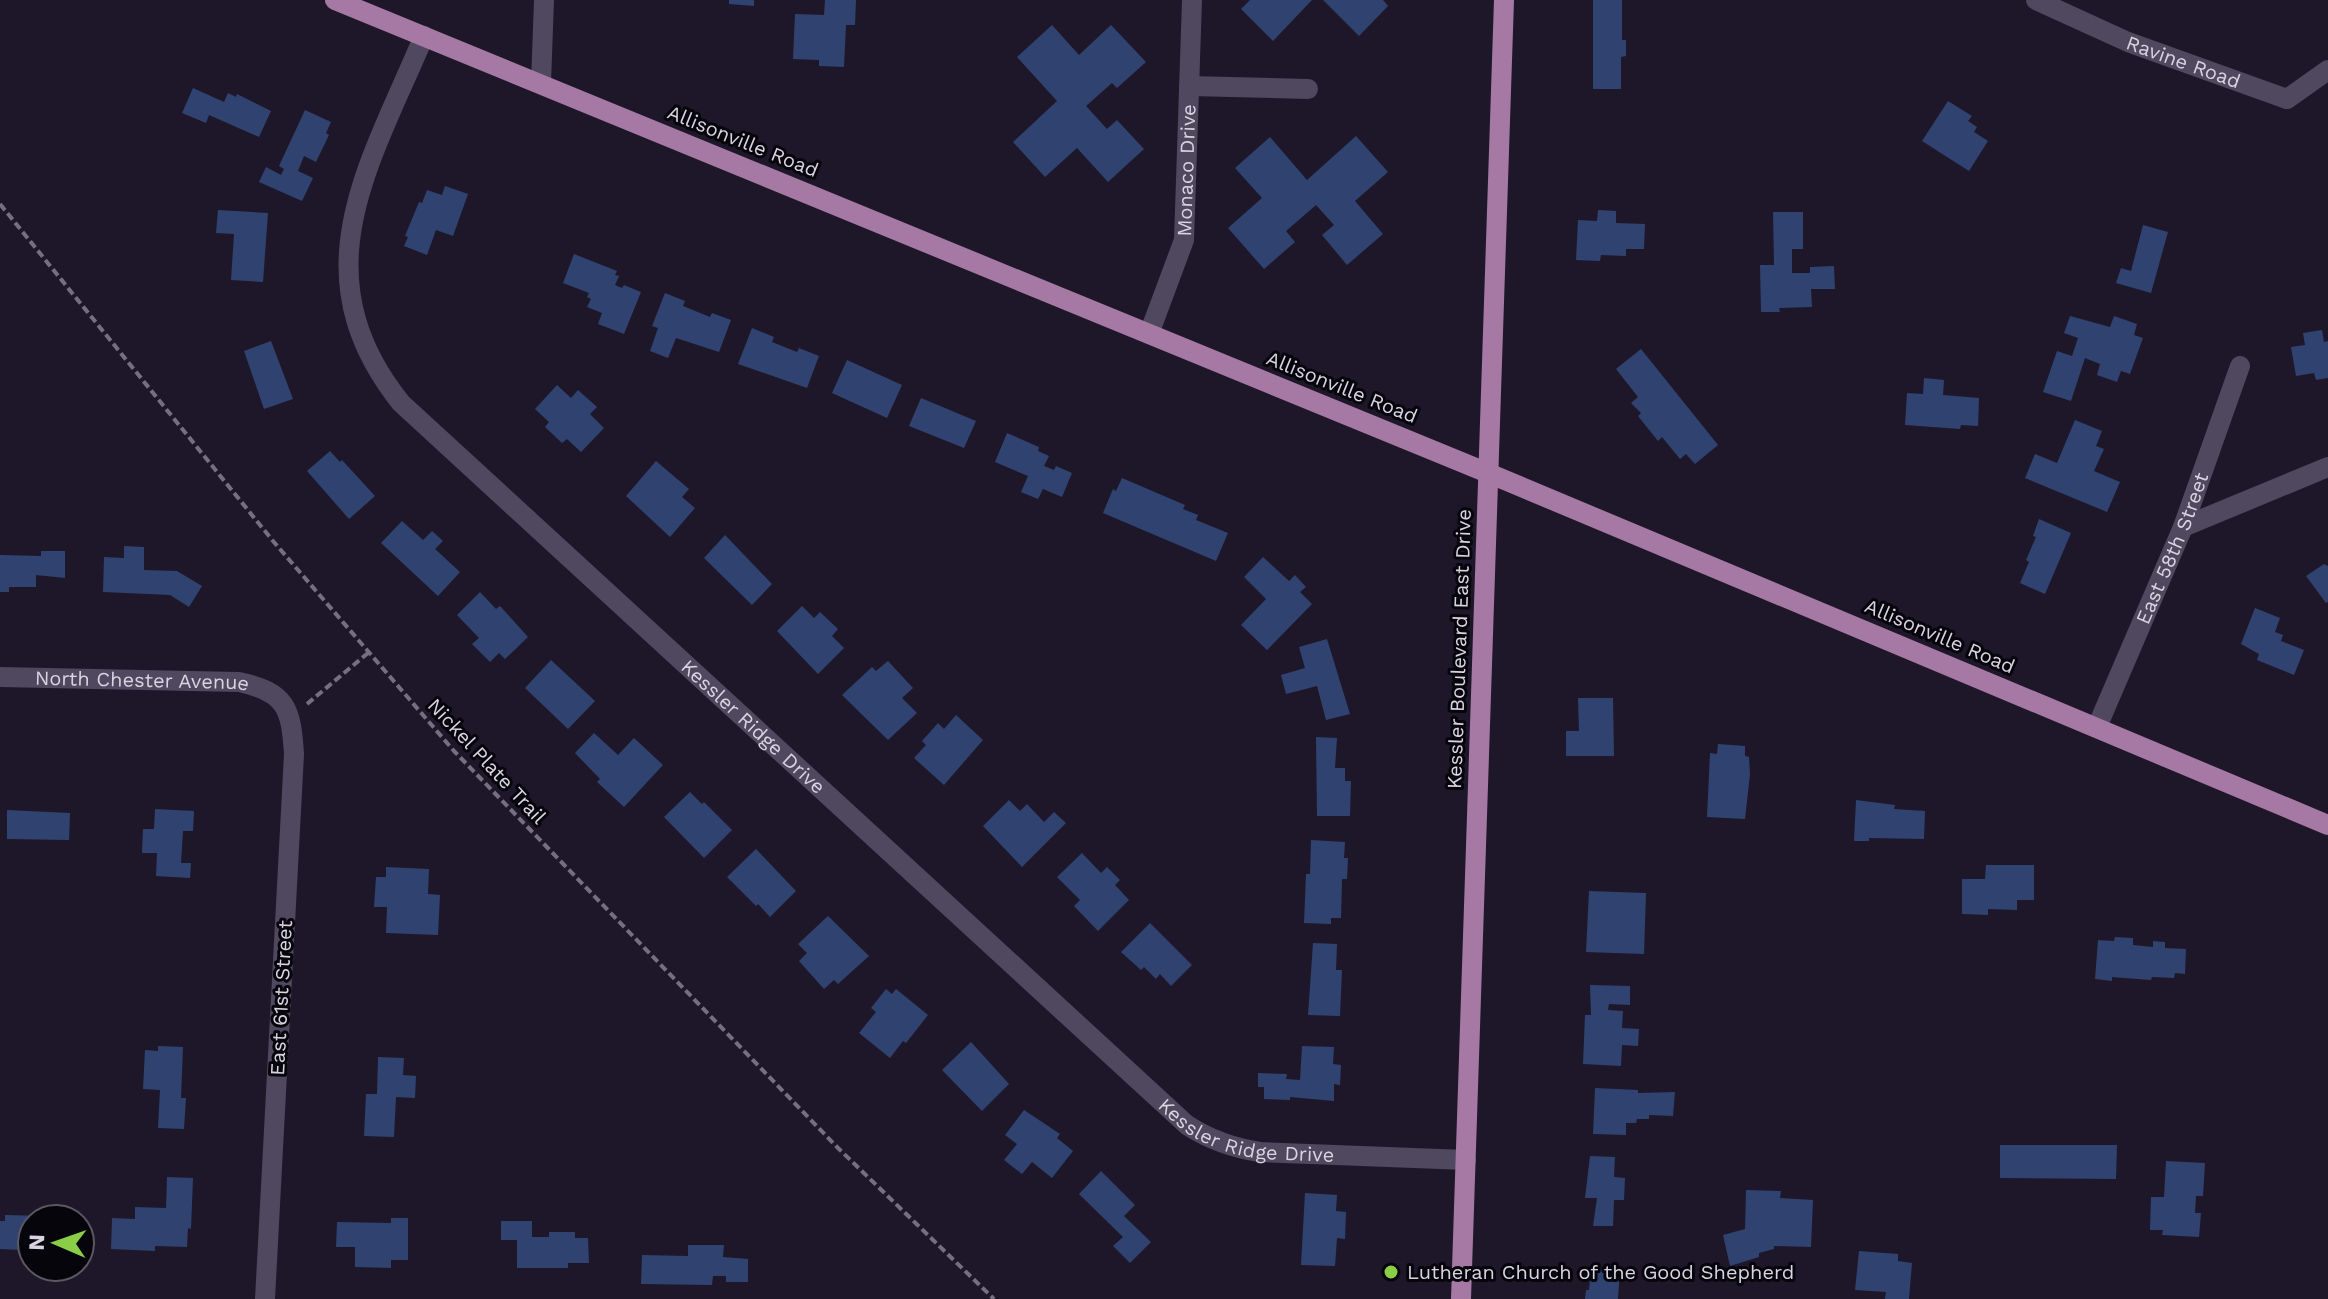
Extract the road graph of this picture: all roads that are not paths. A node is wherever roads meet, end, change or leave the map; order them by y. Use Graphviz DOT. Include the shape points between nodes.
graph roads {
  1 [pos="335,0"];
  2 [pos="544,0"];
  3 [pos="1192,0"];
  4 [pos="1504,0"];
  5 [pos="2036,0"];
  6 [pos="424,36"];
  7 [pos="2328,70"];
  8 [pos="541,83"];
  9 [pos="1189,86"];
  10 [pos="1308,89"];
  11 [pos="1149,334"];
  12 [pos="2240,366"];
  13 [pos="2328,467"];
  14 [pos="1488,473"];
  15 [pos="2183,527"];
  16 [pos="0,677"];
  17 [pos="280,699"];
  18 [pos="2097,727"];
  19 [pos="2328,825"];
  20 [pos="1466,1160"];
  21 [pos="265,1299"];
  22 [pos="1461,1299"];
  1 -- 6 [label="main road, Allisonville Road"];
  2 -- 8 [label="street"];
  3 -- 9 [label="street, Monaco Drive"];
  4 -- 14 [label="main road, Kessler Boulevard East Drive"];
  5 -- 7 [label="street, Ravine Road" via="2128,42 2287,99"];
  6 -- 8 [label="main road, Allisonville Road"];
  6 -- 20 [label="street, Kessler Ridge Drive" via="363,185 348,246 355,320 370,360 401,403 1187,1125 1205,1137 1260,1152"];
  8 -- 11 [label="main road, Allisonville Road"];
  9 -- 10 [label="street"];
  9 -- 11 [label="street, Monaco Drive" via="1184,240"];
  11 -- 14 [label="main road, Allisonville Road"];
  12 -- 15 [label="street, East 58th Street"];
  13 -- 15 [label="street"];
  14 -- 18 [label="main road, Allisonville Road"];
  14 -- 20 [label="main road, Kessler Boulevard East Drive"];
  15 -- 18 [label="street, East 58th Street"];
  16 -- 17 [label="street, North Chester Avenue" via="239,682"];
  17 -- 21 [label="street, East 61st Street" via="294,754"];
  18 -- 19 [label="main road, Allisonville Road"];
  20 -- 22 [label="main road, Kessler Boulevard East Drive"];
}
